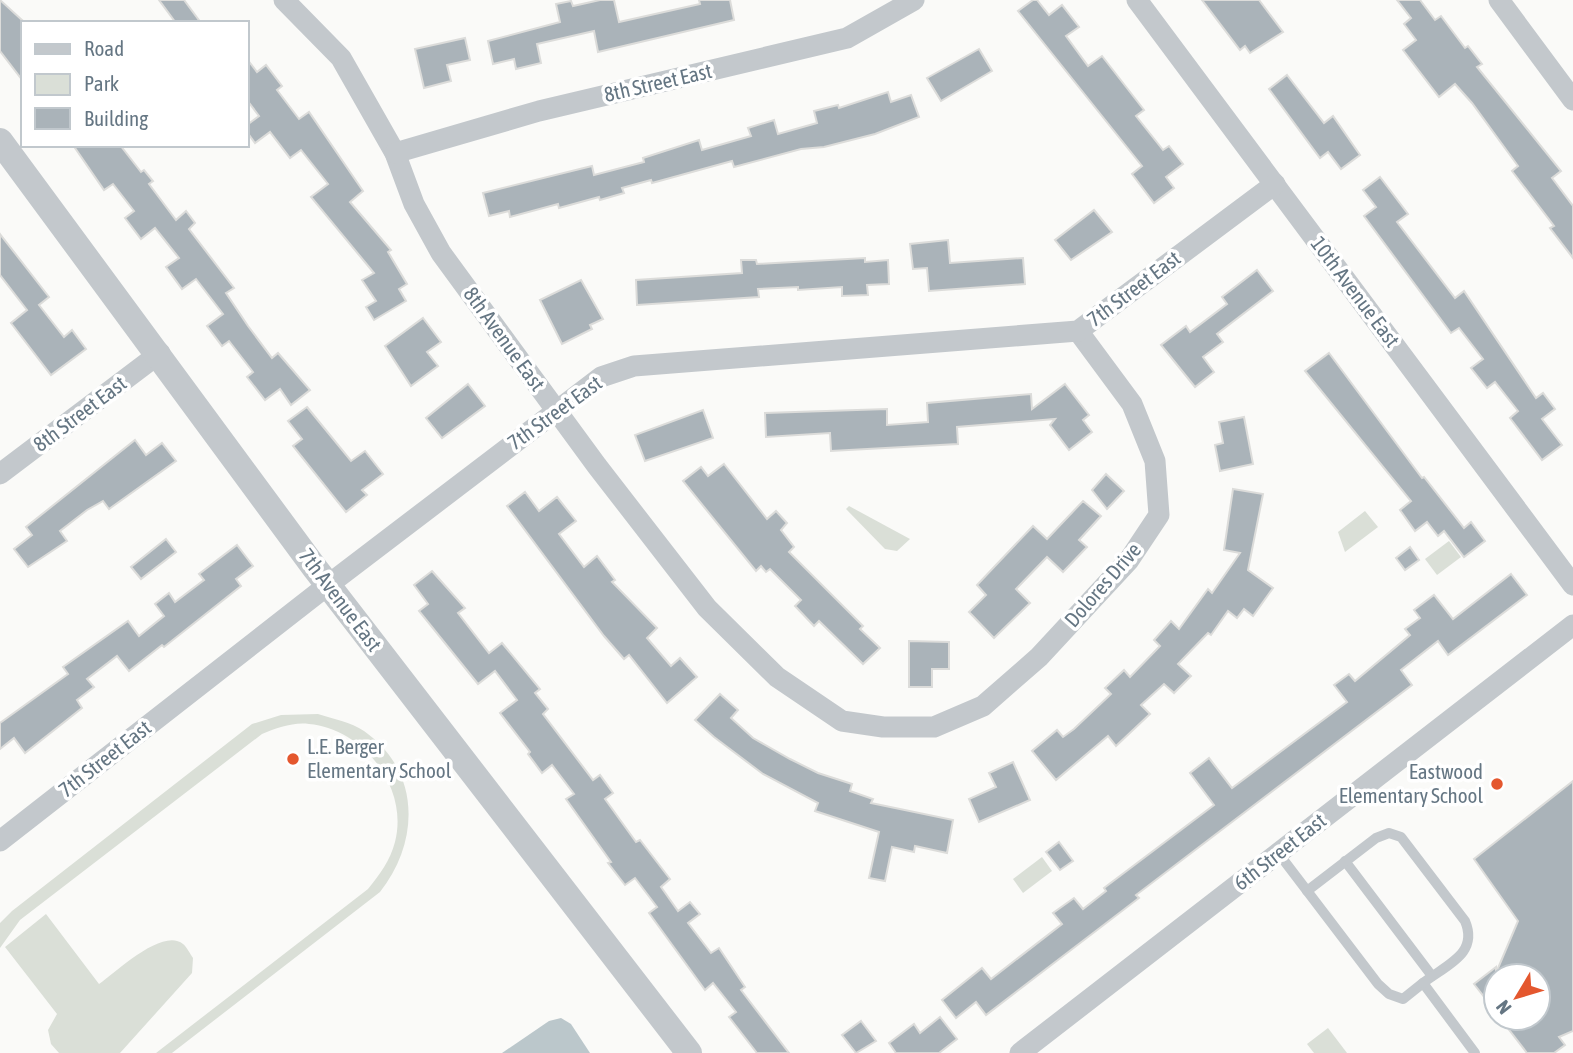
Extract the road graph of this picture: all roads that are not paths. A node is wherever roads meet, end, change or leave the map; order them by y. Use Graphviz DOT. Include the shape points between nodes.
graph roads {
  1 [pos="284,0"];
  2 [pos="914,0"];
  3 [pos="1137,0"];
  4 [pos="1499,0"];
  5 [pos="1573,100"];
  6 [pos="0,141"];
  7 [pos="395,153"];
  8 [pos="1275,184"];
  9 [pos="1078,331"];
  10 [pos="160,353"];
  11 [pos="556,409"];
  12 [pos="0,474"];
  13 [pos="328,584"];
  14 [pos="1573,585"];
  15 [pos="1573,625"];
  16 [pos="904,727"];
  17 [pos="0,841"];
  18 [pos="1279,854"];
  19 [pos="1345,861"];
  20 [pos="1307,891"];
  21 [pos="1427,979"];
  22 [pos="689,1053"];
  23 [pos="1020,1053"];
  24 [pos="1475,1053"];
  1 -- 7 [label="street, 8th Avenue East" via="341,58"];
  2 -- 7 [label="street, 8th Street East" via="846,38 539,111"];
  3 -- 8 [label="street, 10th Avenue East"];
  4 -- 5 [label="street"];
  6 -- 10 [label="street, 7th Avenue East"];
  7 -- 11 [label="street, 8th Avenue East" via="414,204 441,253"];
  8 -- 9 [label="street, 7th Street East"];
  8 -- 14 [label="street, 10th Avenue East"];
  9 -- 11 [label="street, 7th Street East" via="634,366 601,377"];
  9 -- 16 [label="street, Dolores Drive" via="1132,404 1155,461 1159,515 1129,560 1039,657 983,706 934,727"];
  10 -- 12 [label="street, 8th Street East"];
  10 -- 13 [label="street, 7th Avenue East"];
  11 -- 13 [label="street, 7th Street East"];
  11 -- 16 [label="street, 8th Avenue East" via="707,608 777,677 842,721"];
  13 -- 17 [label="street, 7th Street East"];
  13 -- 22 [label="street, 7th Avenue East"];
  15 -- 18 [label="street, 6th Street East"];
  18 -- 20 [label="lane"];
  18 -- 23 [label="street, 6th Street East"];
  19 -- 20 [label="lane"];
  19 -- 21 [label="lane"];
  19 -- 21 [label="lane" via="1376,838 1389,833 1401,837 1465,921 1471,935 1468,948"];
  20 -- 21 [label="lane" via="1389,994 1403,999"];
  21 -- 24 [label="lane"];
}
